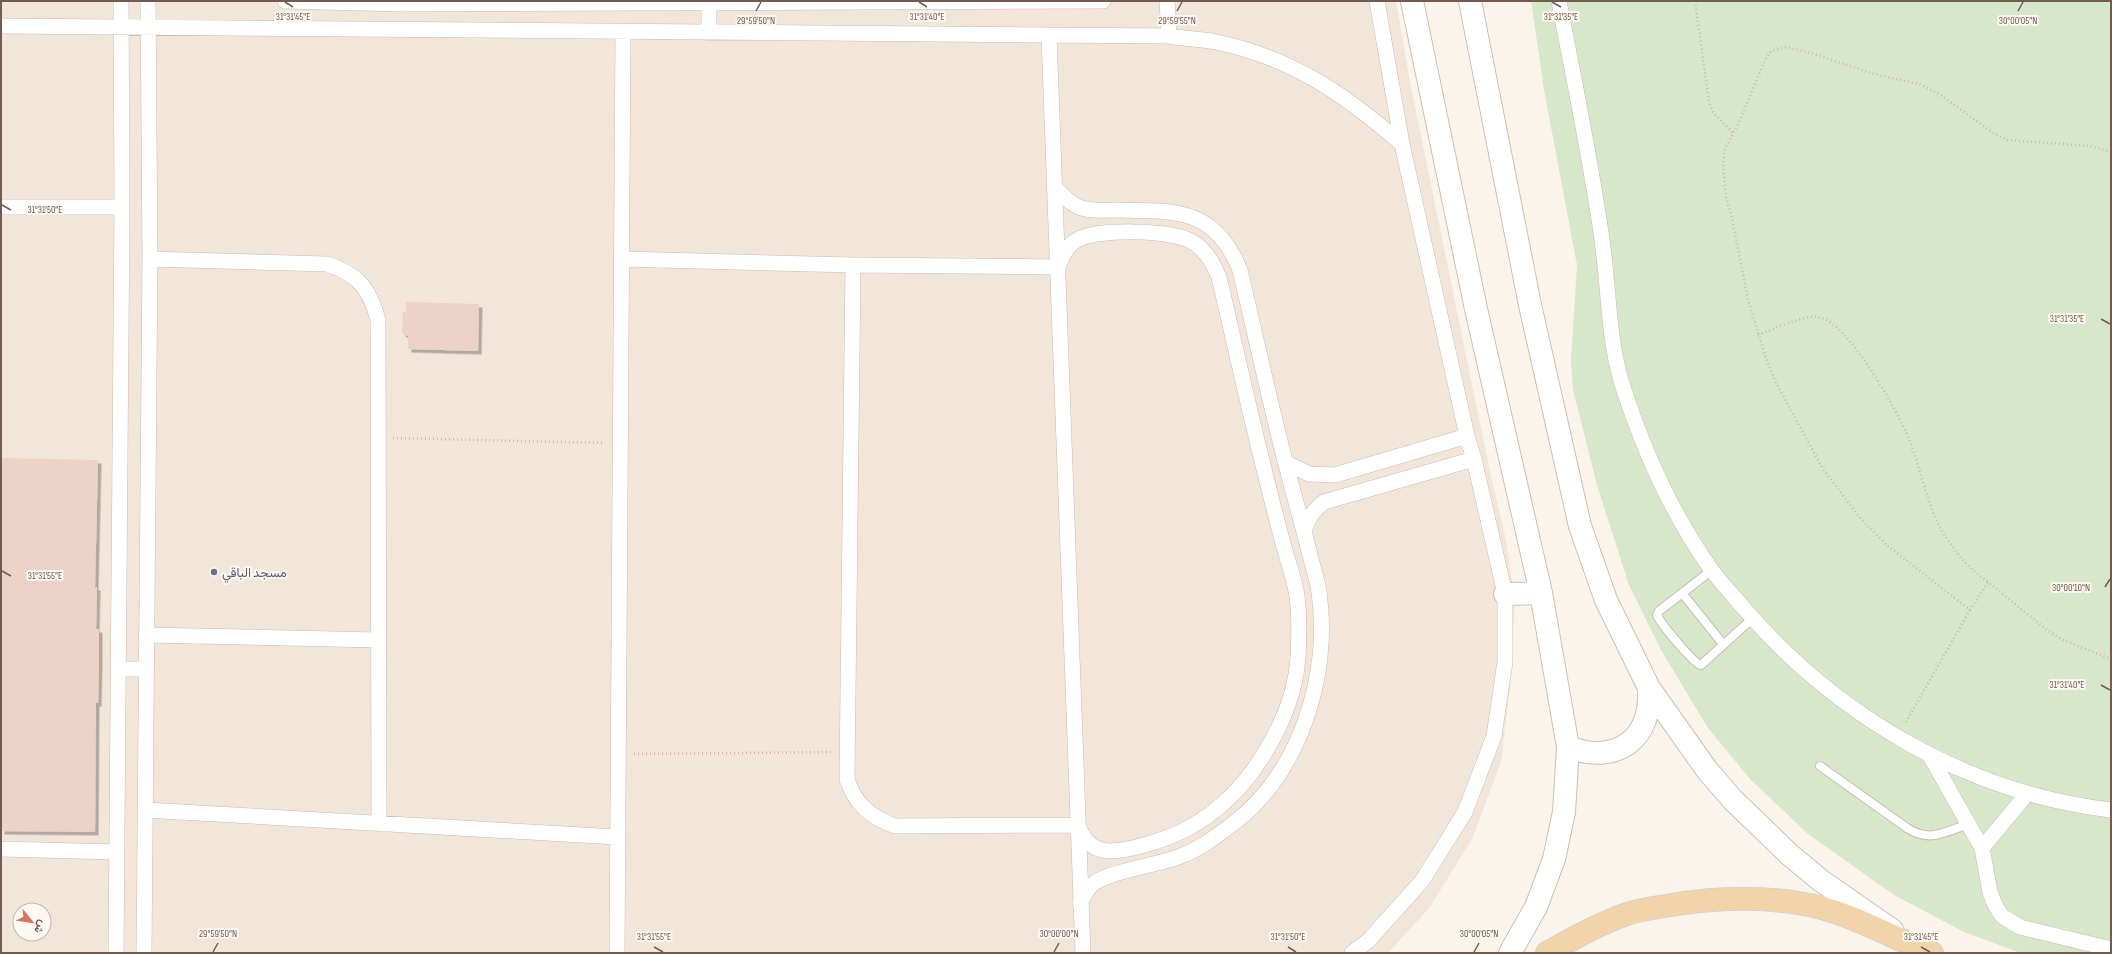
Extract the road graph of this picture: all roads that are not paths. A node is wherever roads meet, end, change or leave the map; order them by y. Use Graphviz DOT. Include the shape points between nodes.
graph roads {
  1 [pos="121,1"];
  2 [pos="148,1"];
  3 [pos="285,1"];
  4 [pos="1103,1"];
  5 [pos="1168,1"];
  6 [pos="1377,1"];
  7 [pos="1412,1"];
  8 [pos="1470,1"];
  9 [pos="1559,1"];
  10 [pos="378,2"];
  11 [pos="401,2"];
  12 [pos="709,3"];
  13 [pos="1,26"];
  14 [pos="121,28"];
  15 [pos="148,28"];
  16 [pos="623,33"];
  17 [pos="709,33"];
  18 [pos="1050,36"];
  19 [pos="1170,36"];
  20 [pos="1402,144"];
  21 [pos="1055,187"];
  22 [pos="1,207"];
  23 [pos="122,207"];
  24 [pos="150,259"];
  25 [pos="622,259"];
  26 [pos="853,265"];
  27 [pos="1058,267"];
  28 [pos="1467,436"];
  29 [pos="1474,459"];
  30 [pos="1285,462"];
  31 [pos="1304,531"];
  32 [pos="1712,570"];
  33 [pos="1542,592"];
  34 [pos="1682,593"];
  35 [pos="1505,594"];
  36 [pos="1753,618"];
  37 [pos="146,635"];
  38 [pos="378,640"];
  39 [pos="1724,644"];
  40 [pos="118,669"];
  41 [pos="146,669"];
  42 [pos="1649,688"];
  43 [pos="1568,747"];
  44 [pos="1930,756"];
  45 [pos="1820,766"];
  46 [pos="2027,794"];
  47 [pos="146,810"];
  48 [pos="2111,810"];
  49 [pos="379,824"];
  50 [pos="1078,824"];
  51 [pos="1969,824"];
  52 [pos="617,837"];
  53 [pos="1982,848"];
  54 [pos="1,849"];
  55 [pos="116,852"];
  56 [pos="1080,903"];
  57 [pos="1916,949"];
  58 [pos="2111,949"];
  59 [pos="116,953"];
  60 [pos="144,953"];
  61 [pos="617,953"];
  62 [pos="1083,953"];
  63 [pos="1352,953"];
  64 [pos="1510,953"];
  65 [pos="1547,953"];
  66 [pos="1932,953"];
  1 -- 14 [label="street"];
  2 -- 15 [label="street"];
  3 -- 10 [label="street"];
  4 -- 12 [label="street"];
  5 -- 19 [label="street"];
  6 -- 20 [label="street"];
  7 -- 33 [label="street" via="1476,309"];
  8 -- 42 [label="street" via="1530,305 1580,526 1606,600"];
  9 -- 32 [label="street" via="1602,239 1613,340 1622,382 1661,482 1681,522"];
  10 -- 11 [label="street"];
  11 -- 12 [label="street"];
  12 -- 17 [label="street"];
  13 -- 14 [label="street"];
  14 -- 15 [label="street"];
  14 -- 23 [label="street"];
  15 -- 16 [label="street"];
  15 -- 24 [label="street"];
  16 -- 17 [label="street"];
  16 -- 25 [label="street"];
  17 -- 18 [label="street"];
  18 -- 19 [label="street"];
  18 -- 21 [label="street"];
  19 -- 20 [label="street" via="1220,43 1258,53 1294,68 1355,105"];
  20 -- 28 [label="street"];
  21 -- 27 [label="street"];
  21 -- 30 [label="street" via="1070,202 1090,210 1165,211 1184,214 1204,222 1220,235 1240,270"];
  22 -- 23 [label="street"];
  23 -- 40 [label="street"];
  24 -- 37 [label="street"];
  24 -- 38 [label="street" via="327,264 342,269 356,278 372,299 378,320"];
  25 -- 26 [label="street"];
  25 -- 52 [label="street"];
  26 -- 27 [label="street"];
  26 -- 50 [label="street" via="847,752 847,779 851,792 869,814 895,826"];
  27 -- 50 [label="street"];
  27 -- 50 [label="street" via="1065,252 1075,241 1089,234 1105,232 1163,233 1178,236 1204,251 1213,263 1219,277 1263,468 1297,595 1300,628 1298,662 1280,726 1264,755 1244,782 1220,806 1193,826 1173,835 1139,846 1110,851 1093,846 1081,833"];
  28 -- 29 [label="street"];
  28 -- 30 [label="street" via="1335,475 1309,474"];
  29 -- 31 [label="street" via="1324,502 1314,510"];
  29 -- 35 [label="street"];
  30 -- 31 [label="street"];
  31 -- 56 [label="street" via="1319,591 1322,628 1320,664 1310,707 1300,735 1282,768 1261,797 1234,823 1204,845 1159,864 1103,878 1089,888"];
  32 -- 34 [label="lane"];
  32 -- 36 [label="street"];
  33 -- 35 [label="street"];
  33 -- 43 [label="street"];
  34 -- 39 [label="lane"];
  34 -- 39 [label="lane" via="1659,611 1657,617 1699,665"];
  35 -- 63 [label="street" via="1505,662 1494,736 1465,812 1422,881 1368,941"];
  36 -- 39 [label="lane"];
  36 -- 44 [label="street" via="1818,682 1876,723"];
  37 -- 38 [label="street"];
  37 -- 41 [label="street"];
  38 -- 49 [label="street"];
  40 -- 41 [label="street"];
  40 -- 55 [label="street"];
  41 -- 47 [label="street"];
  42 -- 43 [label="street" via="1650,700 1645,724 1631,742 1611,752 1600,754 1589,754"];
  42 -- 57 [label="street" via="1707,770 1761,828 1820,880"];
  43 -- 64 [label="street" via="1564,812 1554,859 1536,907"];
  44 -- 46 [label="street"];
  44 -- 51 [label="street"];
  45 -- 51 [label="lane" via="1922,836"];
  46 -- 48 [label="street"];
  46 -- 53 [label="street"];
  47 -- 49 [label="street"];
  47 -- 60 [label="street"];
  49 -- 52 [label="street"];
  50 -- 56 [label="street"];
  51 -- 53 [label="street"];
  52 -- 61 [label="street"];
  53 -- 58 [label="street" via="1990,892 2002,916 2020,927"];
  54 -- 55 [label="street"];
  55 -- 59 [label="street"];
  56 -- 62 [label="street"];
  57 -- 65 [label="main road" via="1863,923 1823,908 1782,900 1742,898 1700,900 1625,915"];
  57 -- 66 [label="main road"];
}
